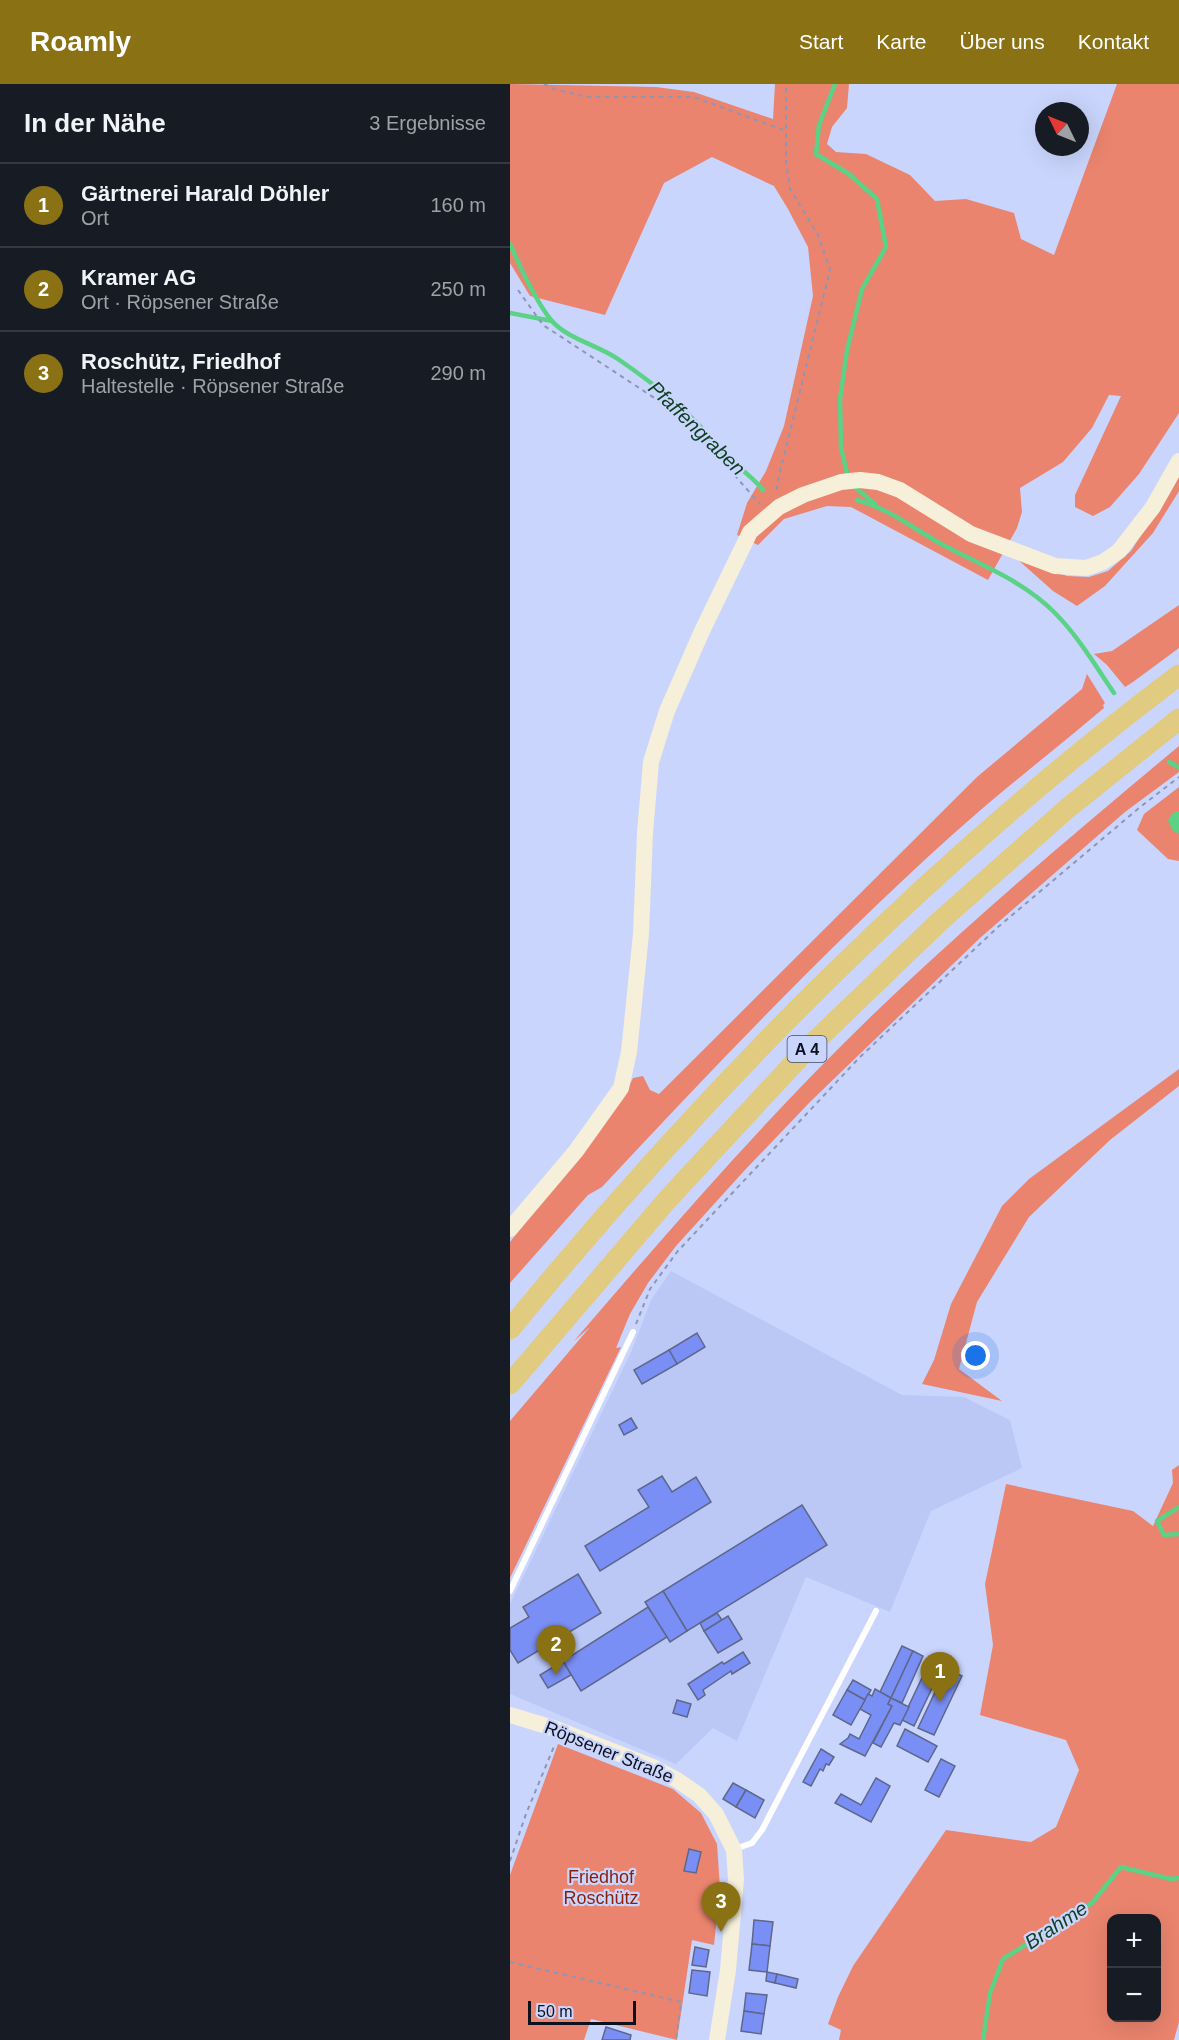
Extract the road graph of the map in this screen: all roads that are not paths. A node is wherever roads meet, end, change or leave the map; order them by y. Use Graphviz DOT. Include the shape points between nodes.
graph roads {
  1 [pos="1179,461"];
  2 [pos="1179,675"];
  3 [pos="1172,724"];
  4 [pos="510,1229"];
  5 [pos="510,1329"];
  6 [pos="633,1332"];
  7 [pos="510,1383"];
  8 [pos="510,1591"];
  9 [pos="876,1611"];
  10 [pos="510,1714"];
  11 [pos="734,1850"];
  12 [pos="717,2040"];
  1 -- 4 [label="street" via="1154,507 1124,544 1103,562 1086,568 1055,566 971,534 900,490 860,480 803,495 774,511 750,532 667,711 651,762 641,934 629,1052 621,1088 576,1151"];
  2 -- 5 [label="highway, A 4" via="948,864 846,963 644,1172"];
  3 -- 7 [label="highway, A 4" via="1069,807 940,921 809,1047 667,1200"];
  6 -- 8 [label="lane"];
  9 -- 11 [label="lane" via="762,1830 752,1843"];
  10 -- 11 [label="street, Röpsener Straße" via="653,1767 685,1785 716,1814"];
  11 -- 12 [label="street, Röpsener Straße" via="733,1917"];
}
